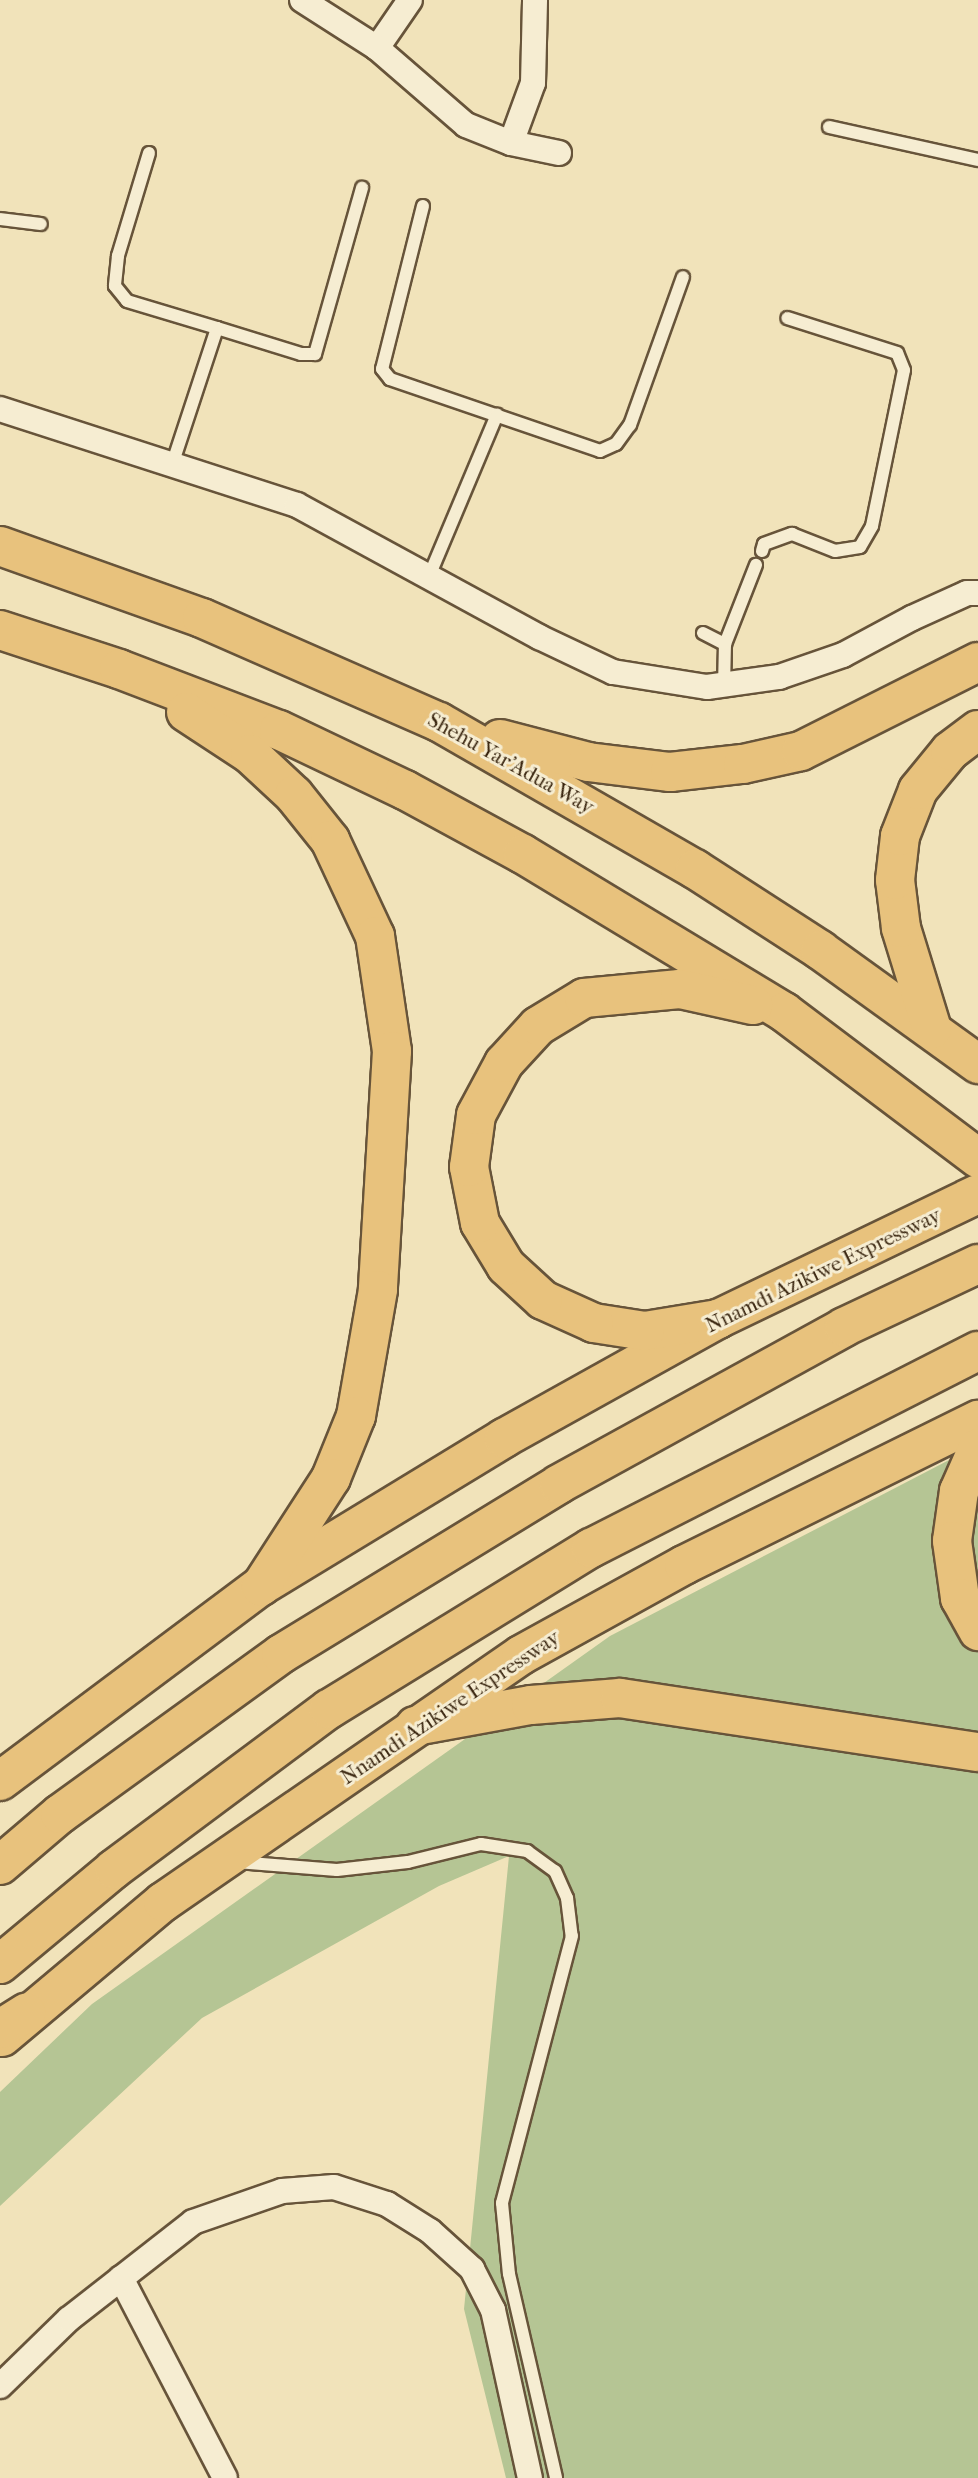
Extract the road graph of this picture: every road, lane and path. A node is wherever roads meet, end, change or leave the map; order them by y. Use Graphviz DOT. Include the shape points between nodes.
graph roads {
  1 [pos="302,0"];
  2 [pos="410,0"];
  3 [pos="534,0"];
  4 [pos="377,48"];
  5 [pos="829,127"];
  6 [pos="511,143"];
  7 [pos="149,153"];
  8 [pos="559,153"];
  9 [pos="978,160"];
  10 [pos="362,188"];
  11 [pos="423,206"];
  12 [pos="0,219"];
  13 [pos="41,224"];
  14 [pos="683,277"];
  15 [pos="787,318"];
  16 [pos="217,328"];
  17 [pos="0,409"];
  18 [pos="497,415"];
  19 [pos="173,462"];
  20 [pos="0,546"];
  21 [pos="762,551"];
  22 [pos="756,565"];
  23 [pos="430,574"];
  24 [pos="978,593"];
  25 [pos="0,630"];
  26 [pos="703,632"];
  27 [pos="725,644"];
  28 [pos="978,662"];
  29 [pos="119,669"];
  30 [pos="724,687"];
  31 [pos="439,722"];
  32 [pos="978,730"];
  33 [pos="784,1012"];
  34 [pos="932,1029"];
  35 [pos="978,1064"];
  36 [pos="969,1150"];
  37 [pos="978,1194"];
  38 [pos="978,1264"];
  39 [pos="718,1319"];
  40 [pos="978,1350"];
  41 [pos="978,1420"];
  42 [pos="978,1448"];
  43 [pos="261,1586"];
  44 [pos="978,1631"];
  45 [pos="415,1726"];
  46 [pos="978,1752"];
  47 [pos="0,1781"];
  48 [pos="226,1861"];
  49 [pos="0,1865"];
  50 [pos="0,1964"];
  51 [pos="9,2027"];
  52 [pos="121,2278"];
  53 [pos="0,2386"];
  54 [pos="225,2478"];
  55 [pos="530,2478"];
  56 [pos="556,2478"];
  1 -- 4 [label="street"];
  2 -- 4 [label="street"];
  3 -- 6 [label="street" via="533,83"];
  4 -- 6 [label="street" via="466,125"];
  5 -- 9 [label="lane"];
  6 -- 8 [label="street"];
  7 -- 16 [label="lane" via="118,256 115,286 127,301"];
  10 -- 16 [label="lane" via="315,354 301,354"];
  11 -- 18 [label="lane" via="382,369 390,379"];
  12 -- 13 [label="lane"];
  14 -- 18 [label="lane" via="630,425 616,444 600,450"];
  15 -- 21 [label="lane" via="897,353 904,370 872,526 860,547 835,551 792,534 764,544"];
  16 -- 19 [label="lane"];
  17 -- 19 [label="street"];
  18 -- 23 [label="lane"];
  19 -- 23 [label="street" via="297,505"];
  20 -- 31 [label="highway, Shehu Yar'Adua Way" via="202,618"];
  22 -- 27 [label="lane"];
  23 -- 30 [label="street" via="539,636 613,671"];
  24 -- 30 [label="street" via="967,593 912,618 843,655 779,677"];
  25 -- 29 [label="highway"];
  26 -- 27 [label="lane"];
  27 -- 30 [label="lane"];
  28 -- 31 [label="highway" via="801,751 670,772 587,762"];
  29 -- 33 [label="highway" via="279,730 405,790 523,854"];
  29 -- 43 [label="highway" via="250,754 294,795 330,840 350,876 375,936 386,990 392,1051 390,1105 378,1290 368,1363 356,1416 331,1478"];
  31 -- 34 [label="highway, Shehu Yar'Adua Way" via="695,869"];
  32 -- 34 [label="highway" via="950,751 918,790 901,836 895,880 901,928"];
  33 -- 36 [label="highway"];
  33 -- 39 [label="highway" via="680,989 631,990 584,998 538,1026 504,1063 476,1115 469,1167 480,1223 506,1266 543,1300 594,1323 645,1331"];
  34 -- 35 [label="highway, Shehu Yar'Adua Way"];
  37 -- 39 [label="highway, Nnamdi Azikiwe Expressway"];
  38 -- 49 [label="highway" via="844,1327 559,1484 292,1647 60,1814"];
  39 -- 43 [label="highway, Nnamdi Azikiwe Expressway" via="504,1438"];
  40 -- 50 [label="highway" via="591,1548 330,1709 114,1869"];
  41 -- 45 [label="highway, Nnamdi Azikiwe Expressway" via="684,1565 521,1655"];
  42 -- 44 [label="highway" via="959,1491 952,1541 960,1598"];
  43 -- 47 [label="highway, Nnamdi Azikiwe Expressway"];
  45 -- 46 [label="highway" via="531,1705 620,1698"];
  45 -- 48 [label="highway, Nnamdi Azikiwe Expressway"];
  48 -- 51 [label="highway, Nnamdi Azikiwe Expressway" via="163,1902"];
  48 -- 56 [label="lane" via="337,1870 408,1862 481,1844 527,1851 555,1871 567,1898 572,1936 502,2203 509,2274"];
  52 -- 53 [label="street" via="69,2319"];
  52 -- 54 [label="street"];
  52 -- 55 [label="street" via="193,2222 282,2191 334,2187 387,2204 430,2231 472,2269 493,2310"];
}
